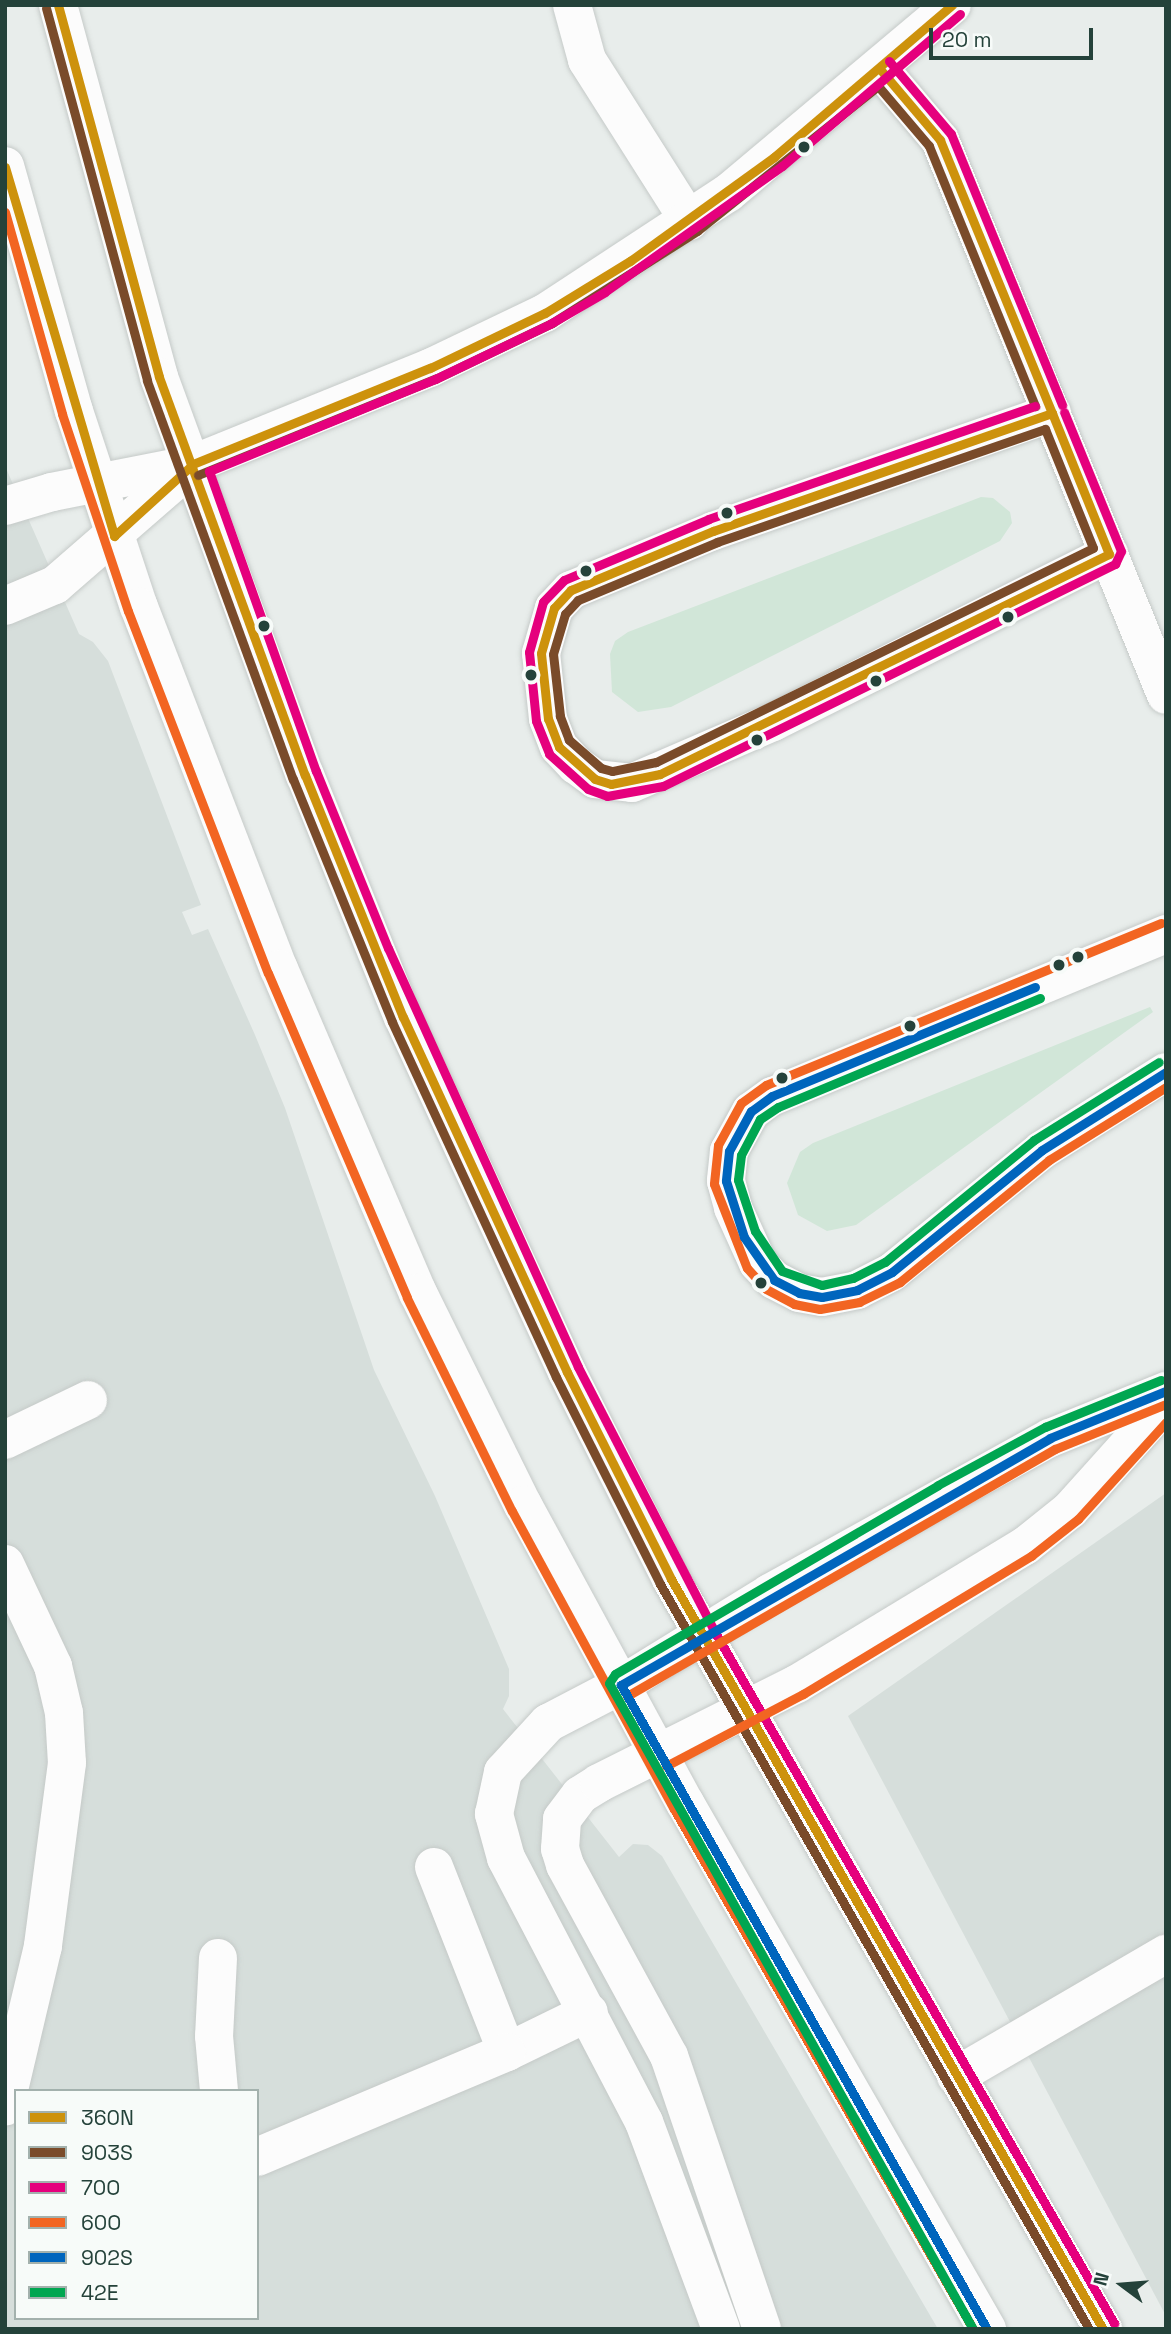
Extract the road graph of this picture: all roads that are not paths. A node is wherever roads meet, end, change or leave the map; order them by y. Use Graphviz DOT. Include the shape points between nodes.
graph roads {
  1 [pos="58,5"];
  2 [pos="572,5"];
  3 [pos="952,5"];
  4 [pos="880,69"];
  5 [pos="5,166"];
  6 [pos="689,221"];
  7 [pos="1052,413"];
  8 [pos="193,464"];
  9 [pos="97,484"];
  10 [pos="5,506"];
  11 [pos="114,536"];
  12 [pos="1109,554"];
  13 [pos="5,606"];
  14 [pos="1166,695"];
  15 [pos="1166,934"];
  16 [pos="1166,1072"];
  17 [pos="1166,1391"];
  18 [pos="88,1400"];
  19 [pos="1166,1402"];
  20 [pos="5,1440"];
  21 [pos="5,1564"];
  22 [pos="702,1635"];
  23 [pos="621,1685"];
  24 [pos="747,1711"];
  25 [pos="660,1755"];
  26 [pos="434,1867"];
  27 [pos="1166,1954"];
  28 [pos="218,1958"];
  29 [pos="589,2012"];
  30 [pos="507,2052"];
  31 [pos="956,2076"];
  32 [pos="219,2089"];
  33 [pos="5,2107"];
  34 [pos="259,2156"];
  35 [pos="721,2329"];
  36 [pos="762,2329"];
  37 [pos="987,2329"];
  38 [pos="1103,2329"];
  1 -- 8 [label="street" via="159,377"];
  2 -- 6 [label="street" via="587,60"];
  3 -- 4 [label="street"];
  4 -- 6 [label="street"];
  4 -- 7 [label="street" via="940,140"];
  5 -- 9 [label="street"];
  6 -- 8 [label="street" via="545,313 430,368"];
  7 -- 12 [label="street"];
  7 -- 12 [label="street" via="713,531 571,590 554,608 541,653 548,719 559,747 595,779 632,783 773,722"];
  8 -- 9 [label="street"];
  8 -- 11 [label="street"];
  8 -- 22 [label="street" via="305,775 403,1017 567,1372"];
  9 -- 10 [label="street"];
  9 -- 11 [label="street"];
  11 -- 13 [label="street" via="55,585"];
  11 -- 23 [label="street" via="252,901 418,1293 523,1505"];
  12 -- 14 [label="street"];
  15 -- 16 [label="street" via="772,1096 751,1111 729,1151 726,1181 733,1208 758,1263 774,1280 799,1293 822,1297 856,1290 892,1272 1042,1150"];
  17 -- 22 [label="street" via="1050,1438"];
  18 -- 20 [label="street"];
  19 -- 24 [label="street" via="1070,1510 1025,1546"];
  21 -- 33 [label="street" via="53,1666 64,1713 67,1763 43,1946"];
  22 -- 23 [label="street"];
  22 -- 24 [label="street"];
  23 -- 25 [label="street"];
  23 -- 29 [label="street" via="541,1730 503,1772 495,1795 496,1833 506,1858"];
  24 -- 25 [label="street"];
  24 -- 31 [label="street"];
  25 -- 36 [label="street" via="580,1795 562,1819 559,1849 669,2056"];
  25 -- 37 [label="street"];
  26 -- 30 [label="street"];
  27 -- 31 [label="street"];
  28 -- 32 [label="street" via="215,2036"];
  29 -- 30 [label="street"];
  29 -- 35 [label="street" via="644,2122"];
  30 -- 34 [label="street"];
  31 -- 38 [label="street"];
}
